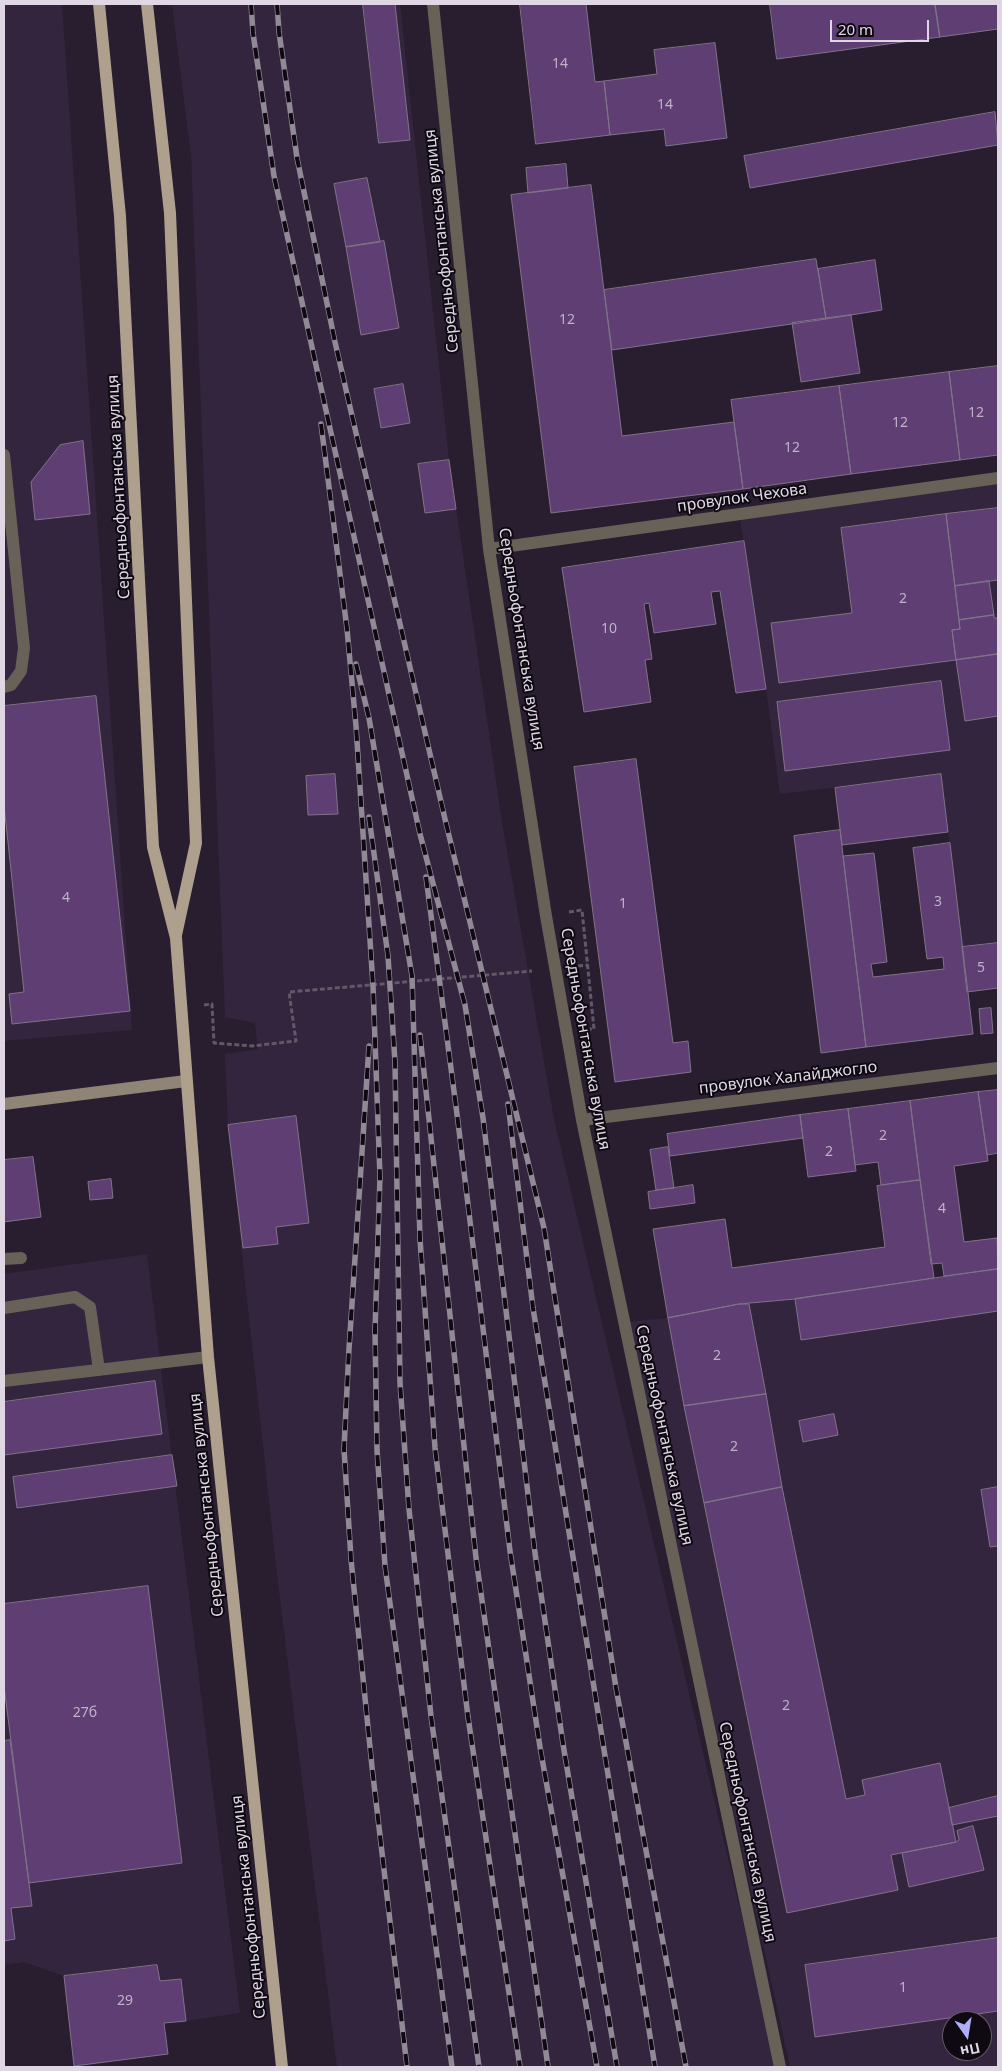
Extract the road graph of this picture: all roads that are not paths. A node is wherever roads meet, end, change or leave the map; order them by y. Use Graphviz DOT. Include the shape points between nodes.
graph roads {
  1 [pos="99,4"];
  2 [pos="147,4"];
  3 [pos="433,4"];
  4 [pos="4,455"];
  5 [pos="998,478"];
  6 [pos="490,549"];
  7 [pos="4,686"];
  8 [pos="176,938"];
  9 [pos="998,1068"];
  10 [pos="186,1081"];
  11 [pos="4,1104"];
  12 [pos="582,1120"];
  13 [pos="22,1258"];
  14 [pos="4,1260"];
  15 [pos="4,1308"];
  16 [pos="208,1356"];
  17 [pos="99,1370"];
  18 [pos="4,1381"];
  19 [pos="282,2067"];
  20 [pos="780,2067"];
  1 -- 8 [label="main road, Середньофонтанська вулиця" via="120,216 153,847"];
  2 -- 8 [label="main road, Середньофонтанська вулиця" via="170,213 196,843"];
  3 -- 6 [label="street, Середньофонтанська вулиця"];
  4 -- 7 [label="street" via="24,648 20,671 11,685"];
  5 -- 6 [label="street, провулок Чехова"];
  6 -- 12 [label="street, Середньофонтанська вулиця" via="546,916"];
  8 -- 10 [label="main road, Середньофонтанська вулиця"];
  9 -- 12 [label="street, провулок Халайджогло"];
  10 -- 11 [label="street"];
  10 -- 16 [label="main road, Середньофонтанська вулиця"];
  12 -- 20 [label="street, Середньофонтанська вулиця"];
  13 -- 14 [label="street"];
  15 -- 17 [label="street" via="75,1297 90,1307"];
  16 -- 17 [label="street"];
  16 -- 19 [label="main road, Середньофонтанська вулиця"];
  17 -- 18 [label="street"];
}
